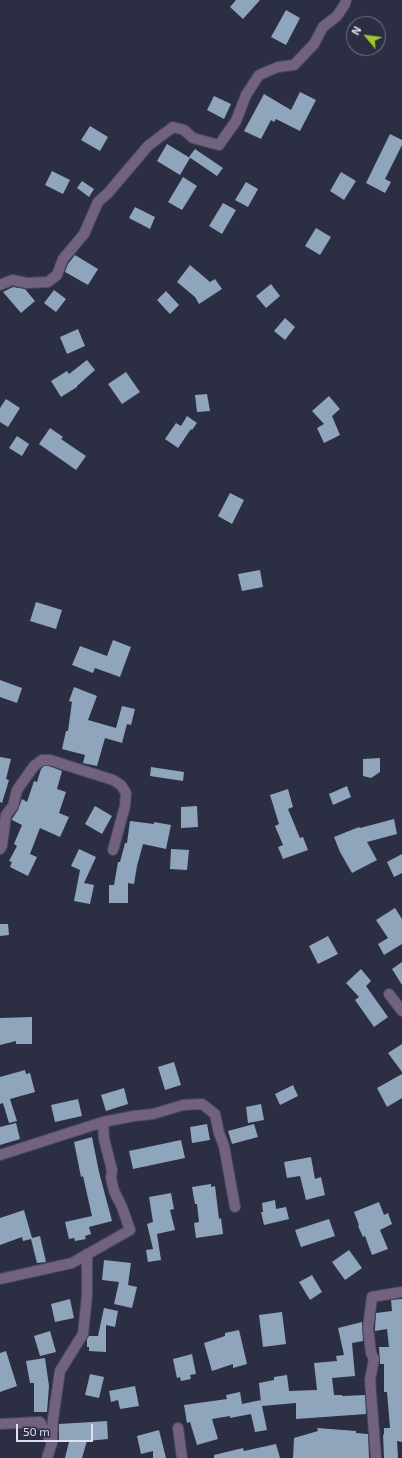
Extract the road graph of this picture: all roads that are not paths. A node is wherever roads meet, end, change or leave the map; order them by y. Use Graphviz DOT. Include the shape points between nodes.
graph roads {
  1 [pos="346,0"];
  2 [pos="0,285"];
  3 [pos="0,849"];
  4 [pos="113,850"];
  5 [pos="389,994"];
  6 [pos="402,1011"];
  7 [pos="103,1122"];
  8 [pos="0,1155"];
  9 [pos="235,1206"];
  10 [pos="87,1254"];
  11 [pos="0,1279"];
  12 [pos="402,1292"];
  13 [pos="0,1424"];
  14 [pos="178,1428"];
  15 [pos="52,1443"];
  16 [pos="47,1458"];
  17 [pos="182,1458"];
  18 [pos="376,1458"];
  1 -- 2 [label="street" via="337,16 323,27 314,44 294,65 278,67 259,75 246,95 236,121 219,145 194,138 184,130 173,127 148,146 98,202 84,234 63,259 57,275 48,282 27,283 12,280"];
  3 -- 4 [label="street" via="6,815 13,806 17,790 34,766 42,760 50,760 113,780 121,785 126,793 125,806"];
  5 -- 6 [label="street"];
  7 -- 8 [label="street"];
  7 -- 9 [label="street" via="153,1114 183,1105 202,1104 216,1114"];
  7 -- 10 [label="street" via="104,1139 112,1170 110,1178 130,1230"];
  10 -- 11 [label="street" via="72,1263"];
  10 -- 15 [label="street" via="87,1296 83,1334 60,1371"];
  12 -- 18 [label="street" via="372,1297 368,1328 374,1359 370,1380"];
  13 -- 15 [label="street" via="40,1422"];
  14 -- 17 [label="street"];
  15 -- 16 [label="street"];
}
